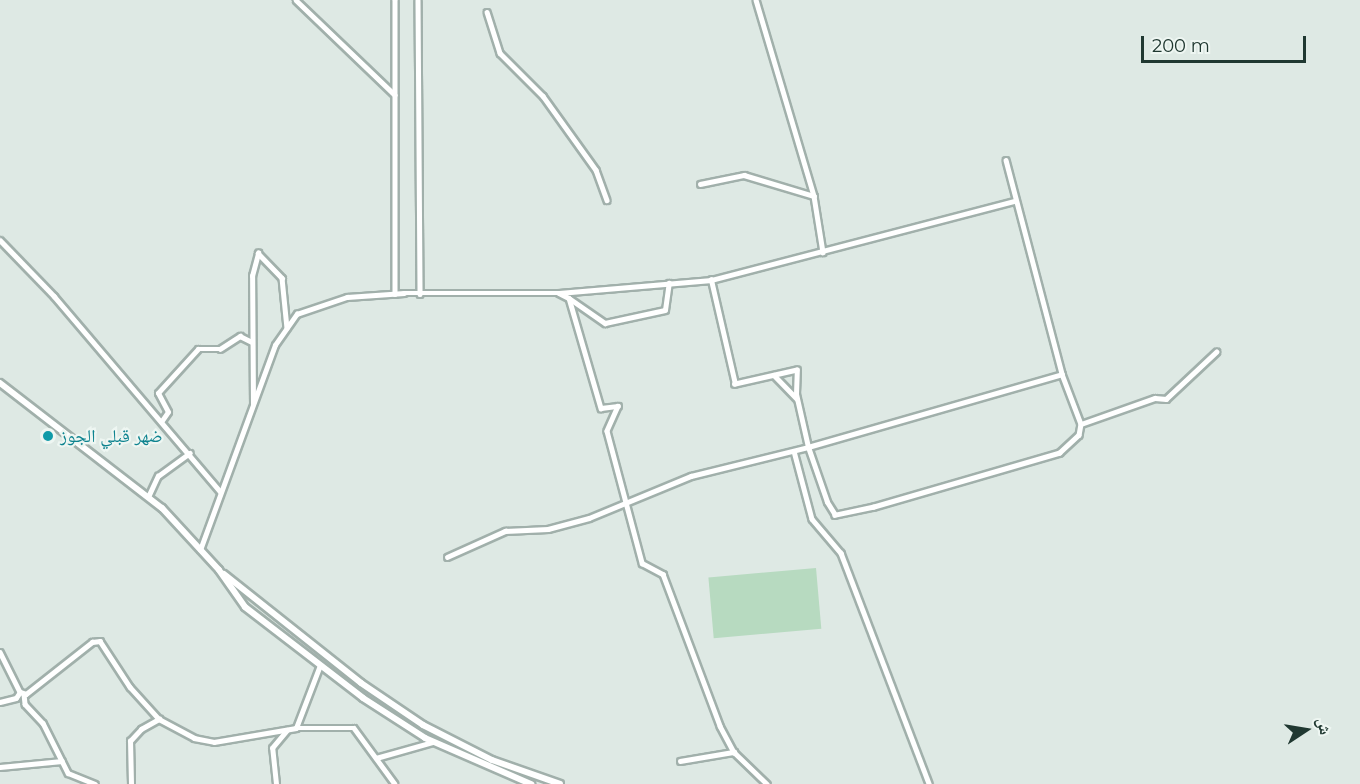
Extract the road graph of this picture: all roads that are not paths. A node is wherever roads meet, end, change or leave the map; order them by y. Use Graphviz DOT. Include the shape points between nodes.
graph roads {
  1 [pos="296,0"];
  2 [pos="395,0"];
  3 [pos="418,0"];
  4 [pos="756,0"];
  5 [pos="487,12"];
  6 [pos="395,95"];
  7 [pos="1006,160"];
  8 [pos="700,184"];
  9 [pos="814,196"];
  10 [pos="607,200"];
  11 [pos="1015,201"];
  12 [pos="0,240"];
  13 [pos="823,252"];
  14 [pos="711,280"];
  15 [pos="669,283"];
  16 [pos="559,292"];
  17 [pos="395,294"];
  18 [pos="420,294"];
  19 [pos="568,298"];
  20 [pos="287,328"];
  21 [pos="252,342"];
  22 [pos="1216,352"];
  23 [pos="1062,374"];
  24 [pos="774,375"];
  25 [pos="0,383"];
  26 [pos="797,399"];
  27 [pos="253,404"];
  28 [pos="161,422"];
  29 [pos="1081,424"];
  30 [pos="808,447"];
  31 [pos="794,451"];
  32 [pos="190,453"];
  33 [pos="221,492"];
  34 [pos="148,497"];
  35 [pos="625,504"];
  36 [pos="200,550"];
  37 [pos="447,557"];
  38 [pos="219,570"];
  39 [pos="0,652"];
  40 [pos="320,665"];
  41 [pos="22,693"];
  42 [pos="0,702"];
  43 [pos="159,719"];
  44 [pos="296,728"];
  45 [pos="288,730"];
  46 [pos="433,742"];
  47 [pos="734,752"];
  48 [pos="376,758"];
  49 [pos="62,761"];
  50 [pos="680,761"];
  51 [pos="0,766"];
  52 [pos="94,784"];
  53 [pos="131,784"];
  54 [pos="276,784"];
  55 [pos="395,784"];
  56 [pos="531,784"];
  57 [pos="560,784"];
  58 [pos="767,784"];
  59 [pos="929,784"];
  1 -- 6 [label="street"];
  2 -- 6 [label="street"];
  3 -- 18 [label="street"];
  4 -- 9 [label="street"];
  5 -- 10 [label="street" via="500,53 543,96 596,170"];
  6 -- 17 [label="street"];
  7 -- 11 [label="street"];
  8 -- 9 [label="street" via="744,175"];
  9 -- 13 [label="street"];
  11 -- 13 [label="street"];
  11 -- 23 [label="street"];
  12 -- 28 [label="street" via="54,296"];
  13 -- 14 [label="street"];
  14 -- 15 [label="street"];
  14 -- 24 [label="street" via="735,384"];
  15 -- 16 [label="street"];
  15 -- 19 [label="street" via="665,310 605,323"];
  16 -- 18 [label="street"];
  16 -- 19 [label="street"];
  17 -- 18 [label="street"];
  17 -- 20 [label="street" via="347,297 297,314"];
  19 -- 35 [label="street" via="597,399 602,408 618,406 608,431"];
  20 -- 21 [label="street" via="282,278 258,253 252,268"];
  20 -- 27 [label="street" via="275,345"];
  21 -- 27 [label="street"];
  21 -- 28 [label="street" via="240,336 215,350 198,349 160,389 158,395 168,412"];
  22 -- 29 [label="street" via="1166,399 1155,398"];
  23 -- 29 [label="street"];
  23 -- 30 [label="street"];
  24 -- 26 [label="street"];
  24 -- 26 [label="street" via="797,370"];
  25 -- 34 [label="main road"];
  26 -- 30 [label="street"];
  27 -- 33 [label="street"];
  28 -- 32 [label="street"];
  29 -- 30 [label="street" via="1079,435 1060,453 836,515"];
  30 -- 31 [label="street"];
  31 -- 35 [label="street" via="691,476"];
  31 -- 59 [label="street" via="812,519 841,553"];
  32 -- 33 [label="street"];
  32 -- 34 [label="street" via="158,476"];
  33 -- 36 [label="street"];
  34 -- 36 [label="main road"];
  35 -- 37 [label="street" via="548,529 505,531"];
  35 -- 47 [label="street" via="642,563 663,574 720,726"];
  36 -- 38 [label="main road"];
  38 -- 40 [label="main road" via="245,608"];
  38 -- 57 [label="main road" via="361,683 423,725 492,760"];
  39 -- 41 [label="street"];
  40 -- 44 [label="street"];
  40 -- 46 [label="main road"];
  41 -- 42 [label="street" via="16,699"];
  41 -- 43 [label="street" via="98,640 130,687"];
  41 -- 49 [label="street"];
  43 -- 45 [label="street" via="194,738 214,742"];
  43 -- 53 [label="street" via="132,737"];
  44 -- 45 [label="street"];
  44 -- 48 [label="street" via="354,728"];
  45 -- 54 [label="street" via="272,748"];
  46 -- 48 [label="street"];
  46 -- 56 [label="main road"];
  47 -- 50 [label="street"];
  47 -- 58 [label="street"];
  48 -- 55 [label="street"];
  49 -- 51 [label="street"];
  49 -- 52 [label="street" via="68,773"];
}
